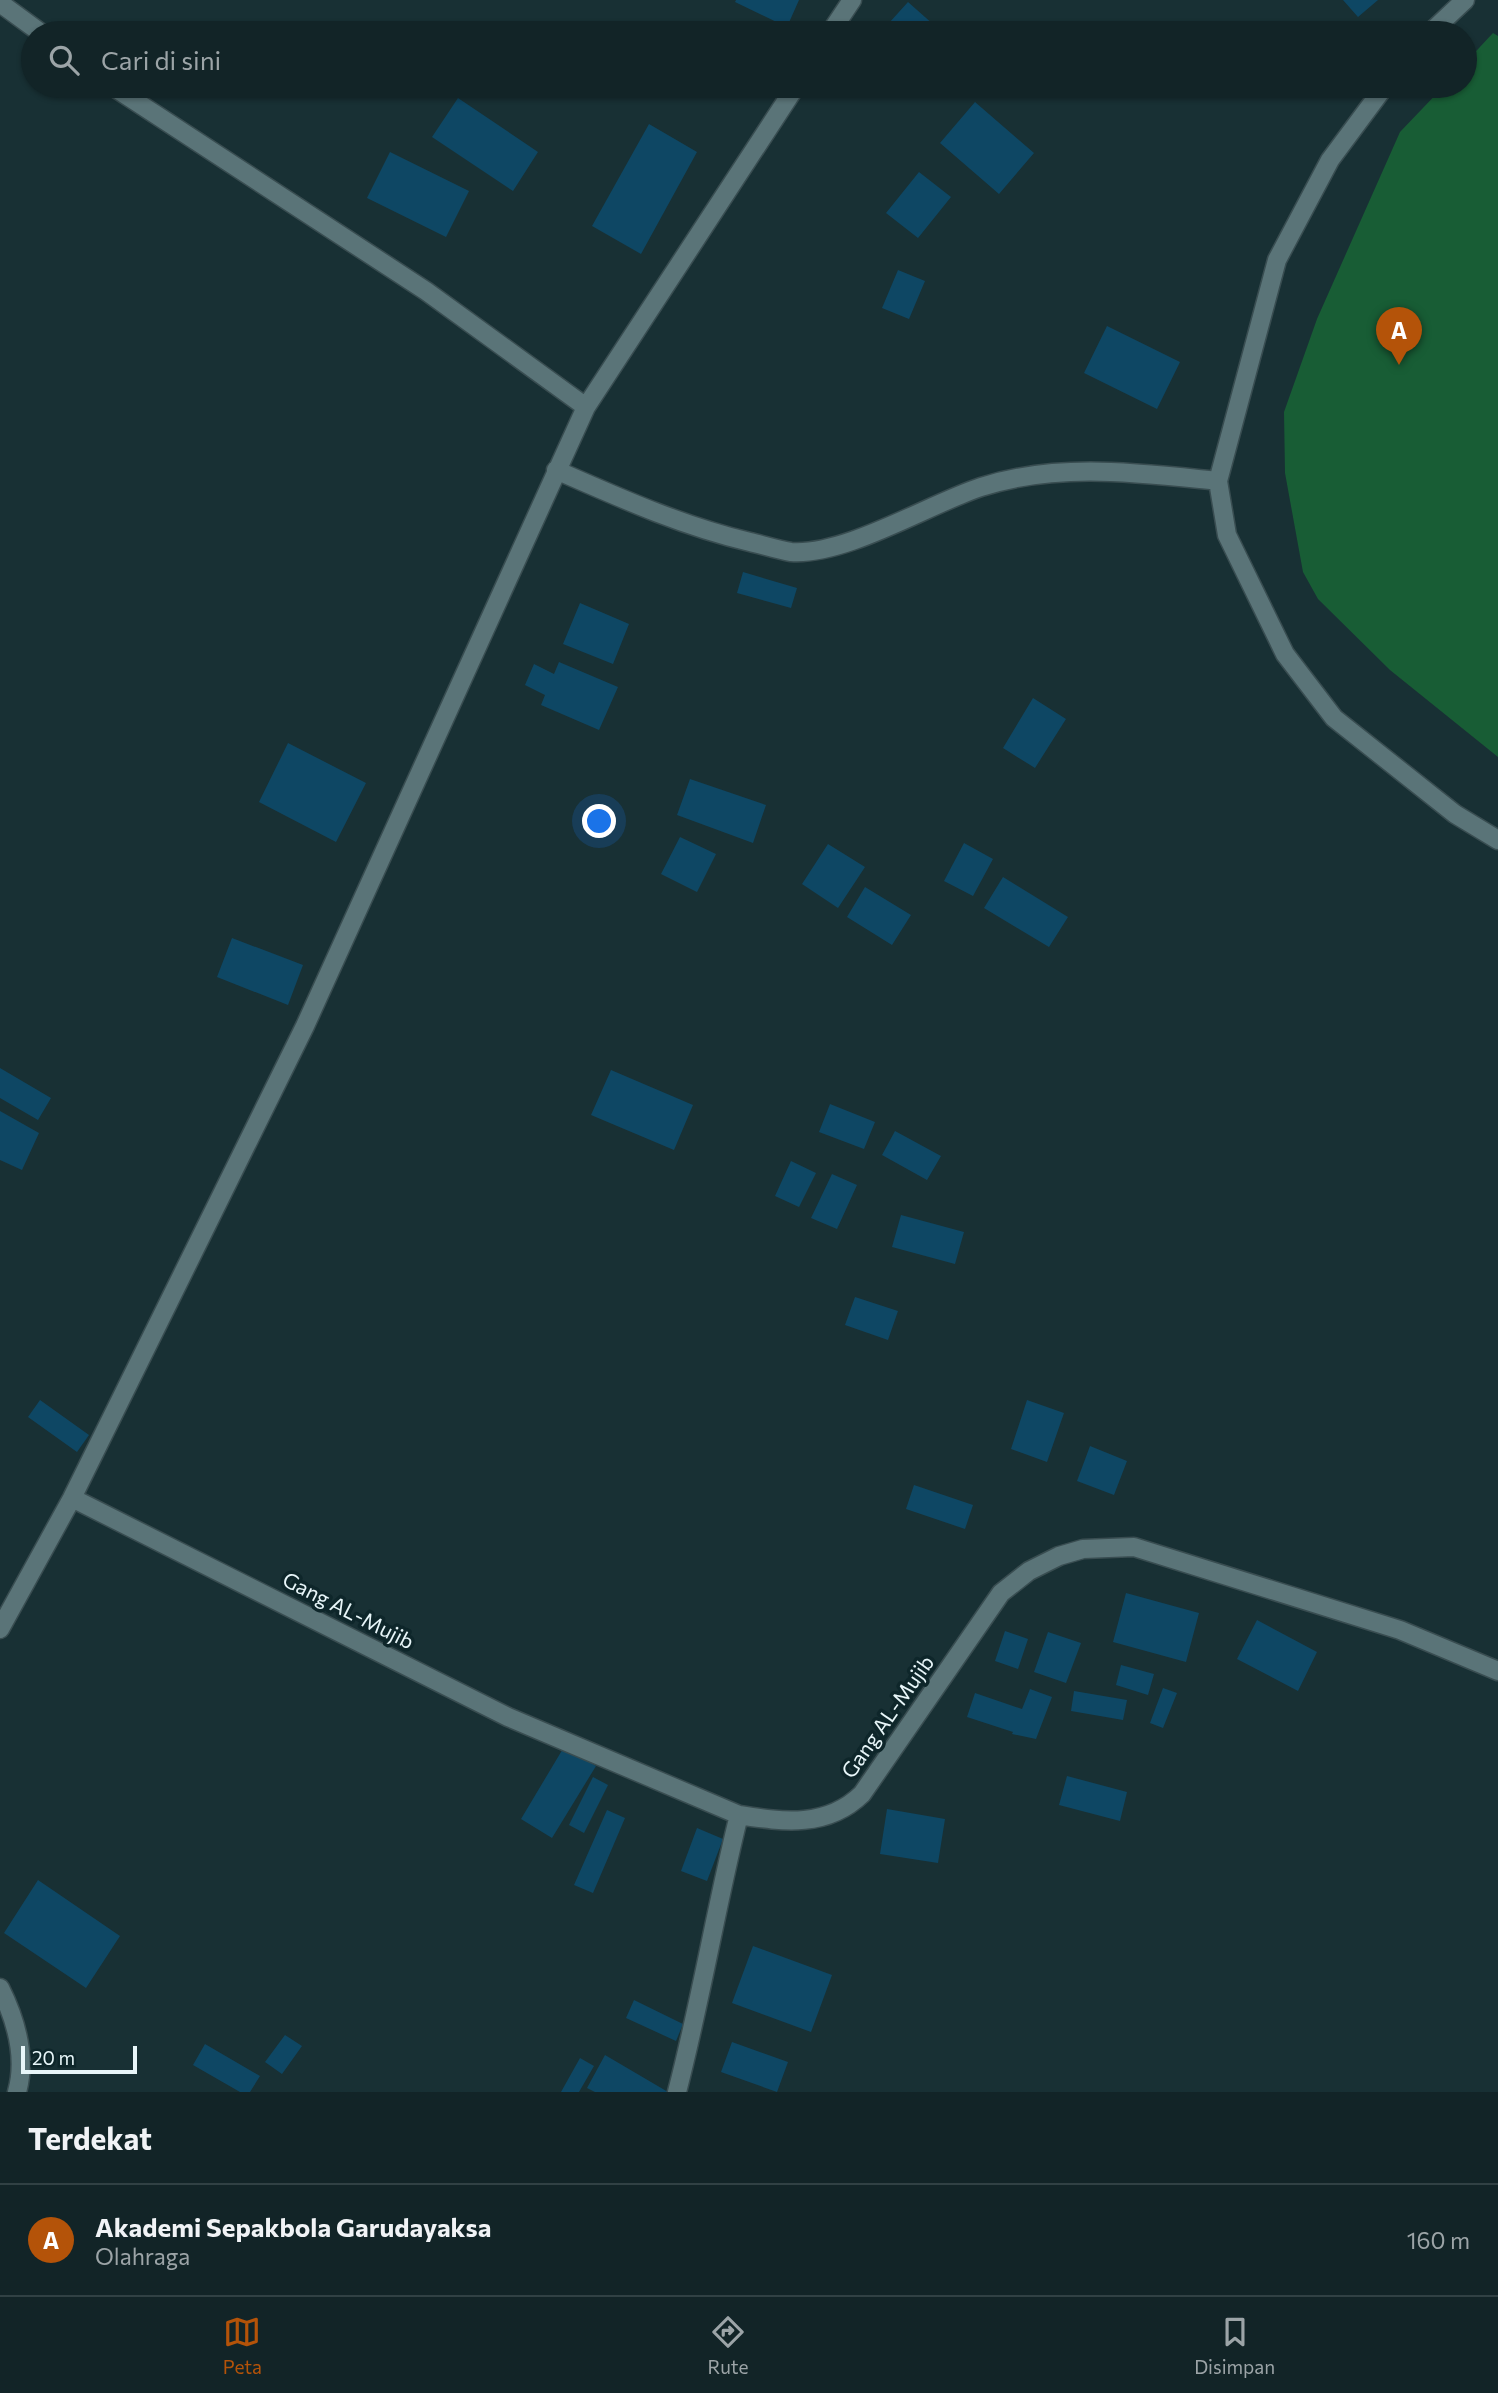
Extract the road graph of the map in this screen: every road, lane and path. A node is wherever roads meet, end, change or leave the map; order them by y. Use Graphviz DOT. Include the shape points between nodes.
graph roads {
  1 [pos="852,0"];
  2 [pos="1465,0"];
  3 [pos="0,3"];
  4 [pos="25,21"];
  5 [pos="838,21"];
  6 [pos="1443,21"];
  7 [pos="130,98"];
  8 [pos="788,98"];
  9 [pos="1376,98"];
  10 [pos="586,407"];
  11 [pos="556,470"];
  12 [pos="1218,481"];
  13 [pos="1498,840"];
  14 [pos="72,1499"];
  15 [pos="0,1629"];
  16 [pos="1498,1671"];
  17 [pos="739,1815"];
  18 [pos="0,1988"];
  19 [pos="17,2092"];
  20 [pos="677,2092"];
  1 -- 5 [label="street"];
  2 -- 6 [label="street"];
  3 -- 4 [label="street"];
  7 -- 10 [label="street" via="426,291"];
  8 -- 10 [label="street"];
  9 -- 12 [label="street" via="1330,160 1277,260"];
  10 -- 11 [label="street"];
  11 -- 12 [label="street" via="643,509 713,533 792,552 830,546 981,487 1024,476 1065,471 1138,472"];
  11 -- 14 [label="street" via="305,1026"];
  12 -- 13 [label="street" via="1227,535 1285,654 1309,686 1334,718 1403,775"];
  14 -- 15 [label="street"];
  14 -- 17 [label="street, Gang AL-Mujib" via="508,1717"];
  16 -- 17 [label="street, Gang AL-Mujib" via="1400,1630 1134,1547 1083,1549 1030,1571 1001,1593 851,1805 830,1817 794,1821"];
  17 -- 20 [label="street"];
  18 -- 19 [label="street" via="14,2017 20,2048"];
}
